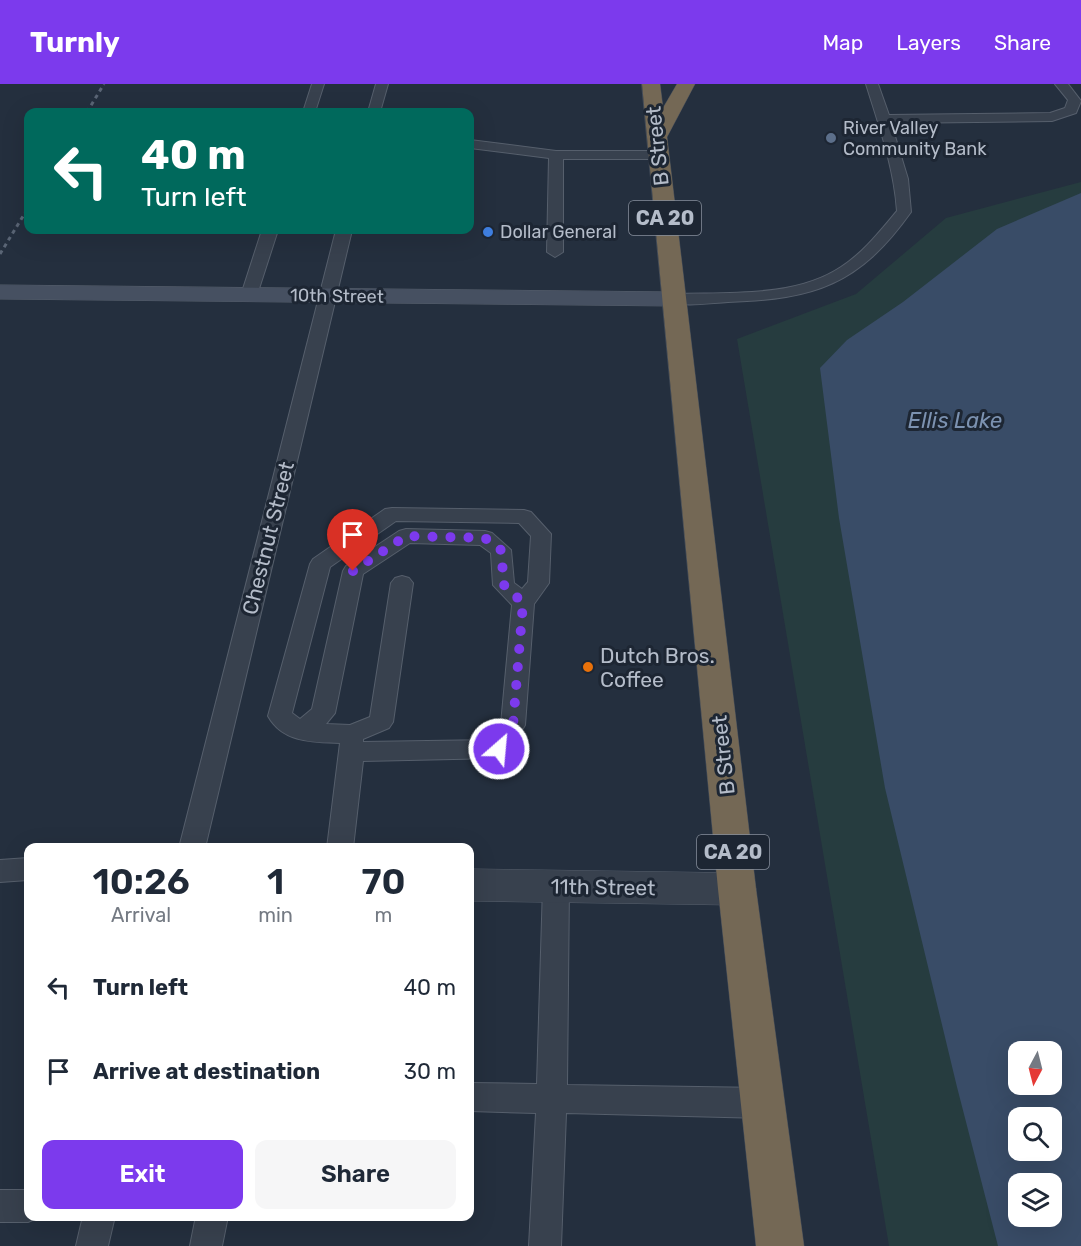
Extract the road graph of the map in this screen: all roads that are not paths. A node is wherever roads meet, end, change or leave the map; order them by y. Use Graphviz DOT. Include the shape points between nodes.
graph roads {
  1 [pos="318,84"];
  2 [pos="382,84"];
  3 [pos="651,84"];
  4 [pos="686,84"];
  5 [pos="872,84"];
  6 [pos="1060,84"];
  7 [pos="310,108"];
  8 [pos="375,108"];
  9 [pos="884,119"];
  10 [pos="474,144"];
  11 [pos="657,147"];
  12 [pos="556,155"];
  13 [pos="269,234"];
  14 [pos="343,234"];
  15 [pos="555,252"];
  16 [pos="0,292"];
  17 [pos="249,295"];
  18 [pos="327,296"];
  19 [pos="674,298"];
  20 [pos="402,583"];
  21 [pos="523,603"];
  22 [pos="301,732"];
  23 [pos="352,743"];
  24 [pos="193,843"];
  25 [pos="341,843"];
  26 [pos="24,869"];
  27 [pos="0,871"];
  28 [pos="474,885"];
  29 [pos="556,886"];
  30 [pos="737,890"];
  31 [pos="474,1097"];
  32 [pos="552,1100"];
  33 [pos="764,1103"];
  34 [pos="0,1206"];
  35 [pos="24,1206"];
  36 [pos="98,1221"];
  37 [pos="211,1221"];
  38 [pos="92,1246"];
  39 [pos="206,1246"];
  40 [pos="545,1246"];
  41 [pos="780,1246"];
  1 -- 7 [label="lane"];
  2 -- 8 [label="lane"];
  3 -- 11 [label="highway, B Street / CA 20"];
  4 -- 11 [label="highway"];
  5 -- 9 [label="lane"];
  6 -- 9 [label="lane" via="1075,100 1071,110 1052,117"];
  9 -- 19 [label="lane" via="899,165 904,212 853,265 818,284 778,292"];
  10 -- 12 [label="lane"];
  11 -- 12 [label="lane"];
  11 -- 19 [label="highway, B Street / CA 20"];
  12 -- 15 [label="lane"];
  13 -- 17 [label="lane"];
  14 -- 18 [label="lane, Chestnut Street"];
  16 -- 17 [label="street, 10th Street"];
  17 -- 18 [label="street, 10th Street"];
  18 -- 19 [label="street, 10th Street"];
  18 -- 24 [label="lane, Chestnut Street"];
  19 -- 30 [label="highway, B Street / CA 20"];
  20 -- 23 [label="lane" via="381,722"];
  21 -- 22 [label="lane" via="504,585 501,550 485,538 406,536 353,571 323,713"];
  21 -- 22 [label="lane" via="538,583 541,534 524,517 392,514 320,564 280,716"];
  21 -- 23 [label="lane" via="513,725 499,749"];
  22 -- 23 [label="lane"];
  23 -- 25 [label="lane"];
  26 -- 27 [label="lane"];
  28 -- 29 [label="street, 11th Street"];
  29 -- 30 [label="street, 11th Street"];
  29 -- 32 [label="lane"];
  30 -- 33 [label="highway, B Street / CA 20"];
  31 -- 32 [label="lane"];
  32 -- 33 [label="lane"];
  32 -- 40 [label="lane"];
  33 -- 41 [label="highway, B Street / CA 20"];
  34 -- 35 [label="lane"];
  36 -- 38 [label="lane"];
  37 -- 39 [label="lane"];
}
